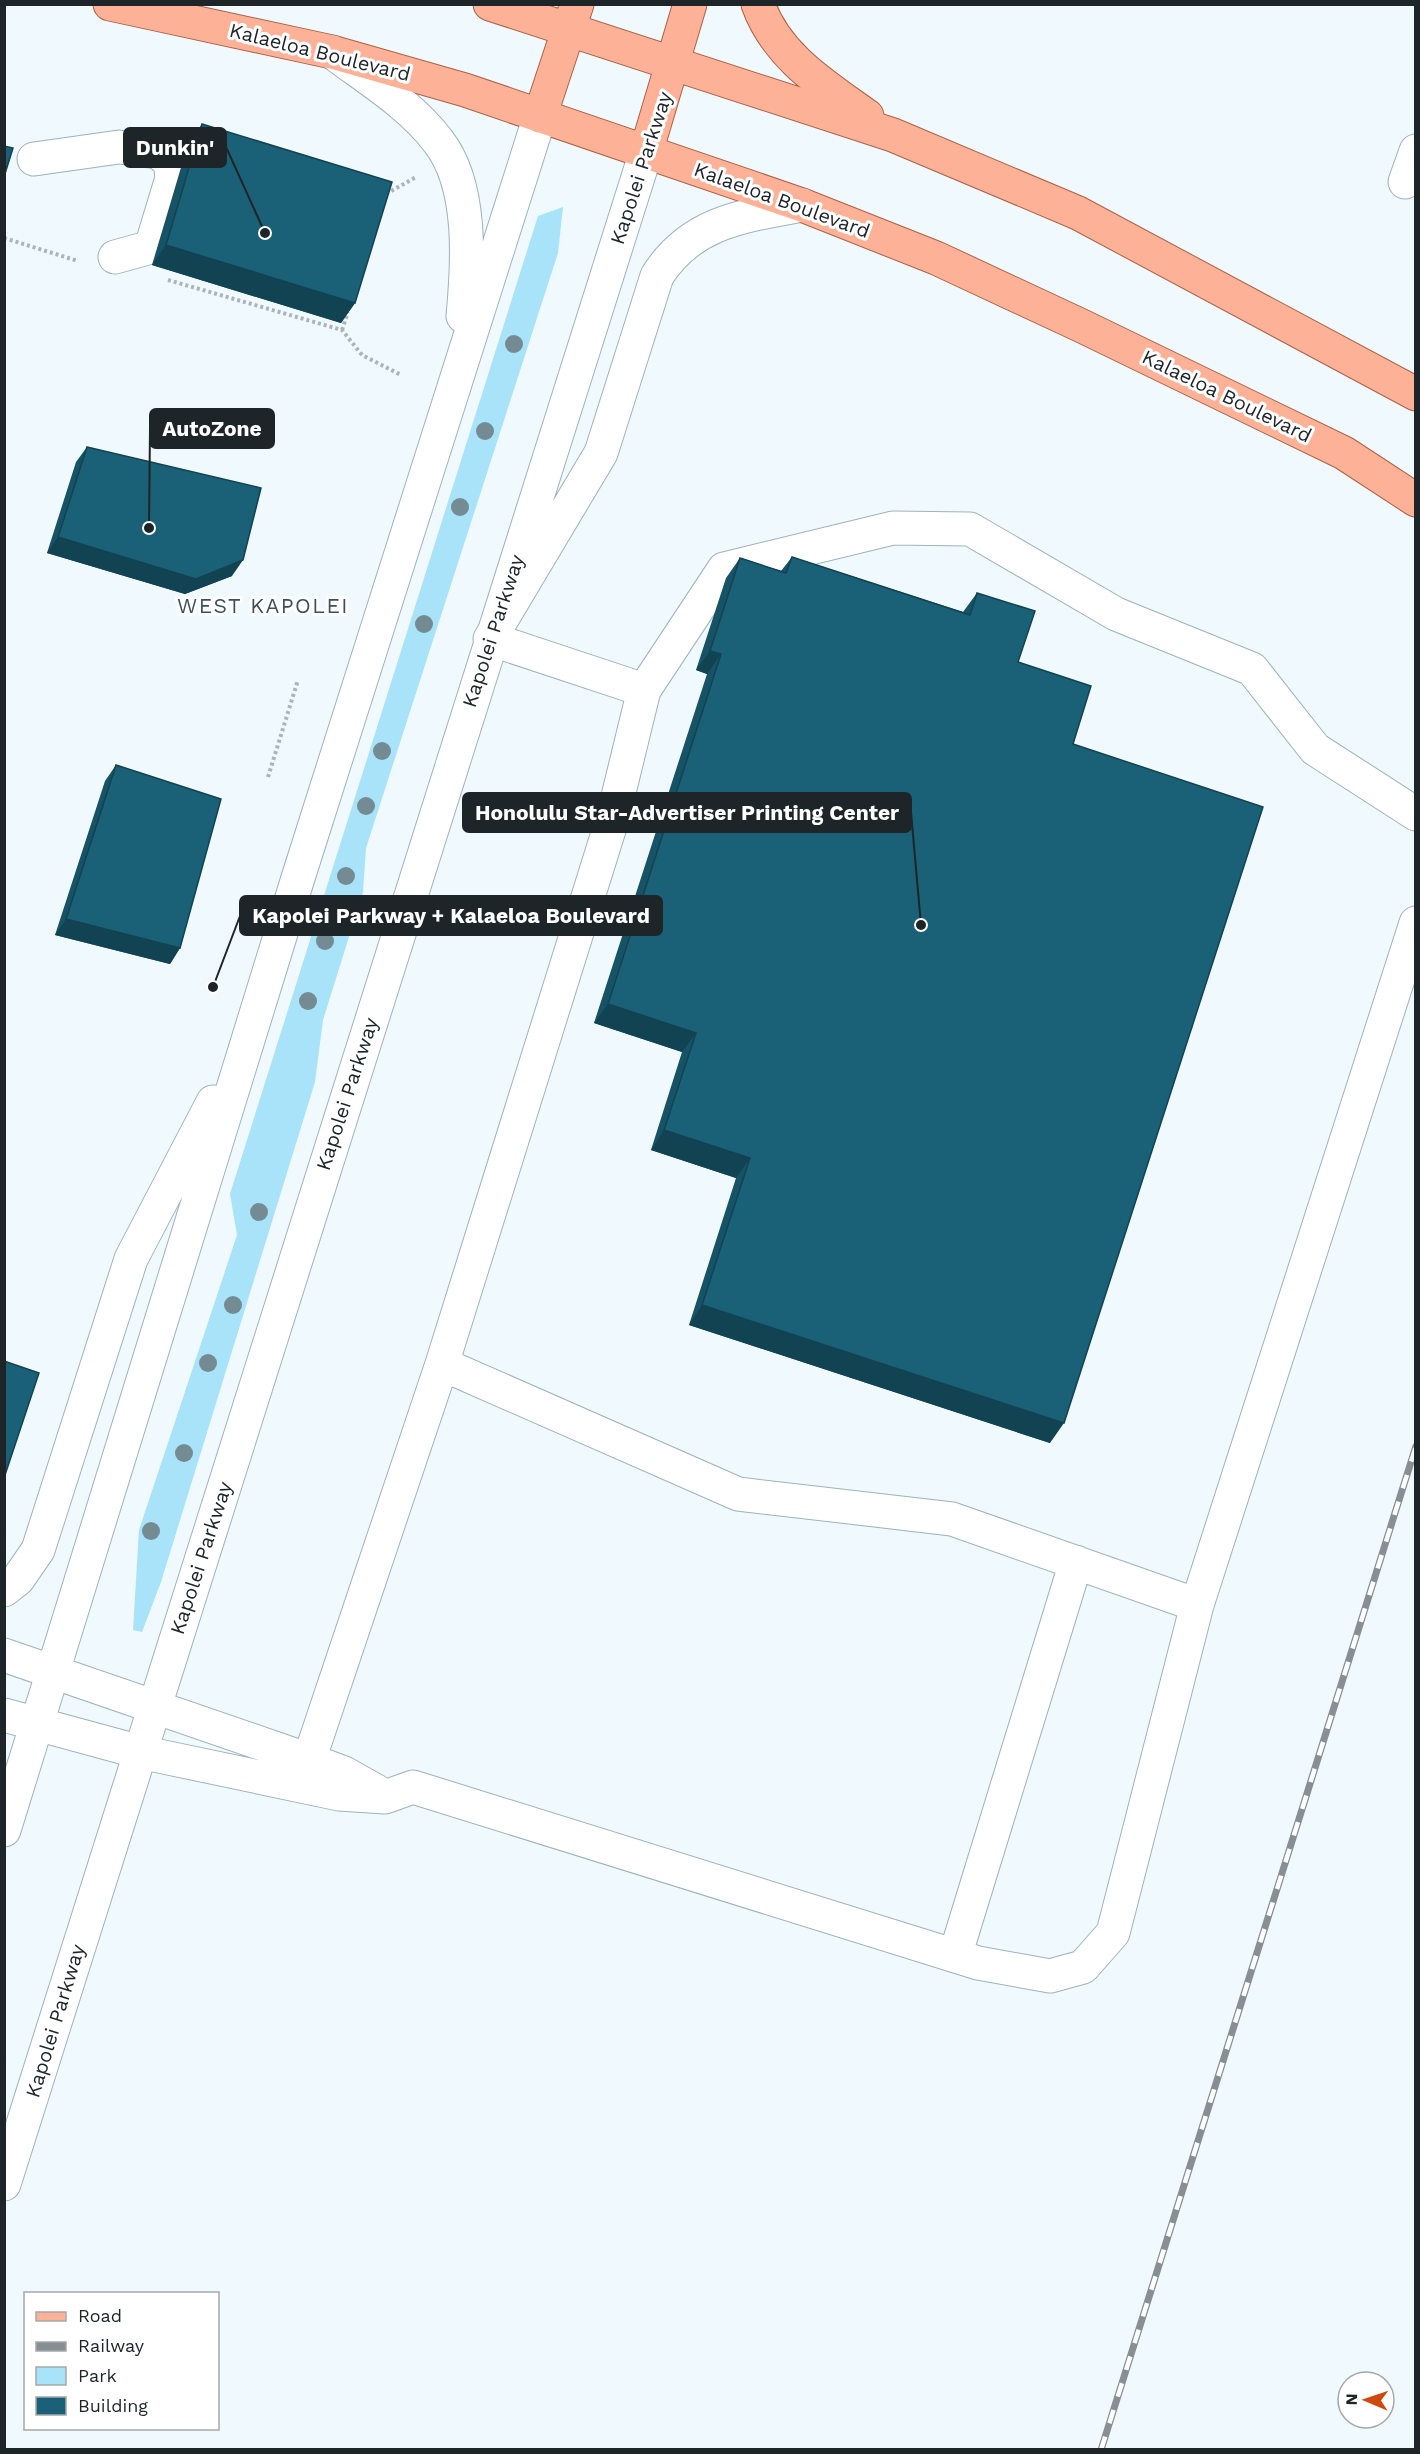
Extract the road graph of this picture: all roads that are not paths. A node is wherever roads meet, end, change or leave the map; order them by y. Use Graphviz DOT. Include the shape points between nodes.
graph roads {
  1 [pos="110,4"];
  2 [pos="490,4"];
  3 [pos="690,4"];
  4 [pos="758,4"];
  5 [pos="573,17"];
  6 [pos="332,52"];
  7 [pos="674,62"];
  8 [pos="540,116"];
  9 [pos="893,135"];
  10 [pos="1416,151"];
  11 [pos="646,152"];
  12 [pos="34,159"];
  13 [pos="1405,182"];
  14 [pos="802,205"];
  15 [pos="101,260"];
  16 [pos="459,375"];
  17 [pos="1416,394"];
  18 [pos="1416,500"];
  19 [pos="490,639"];
  20 [pos="644,690"];
  21 [pos="1416,814"];
  22 [pos="1416,923"];
  23 [pos="252,1029"];
  24 [pos="442,1364"];
  25 [pos="1076,1562"];
  26 [pos="4,1590"];
  27 [pos="1197,1605"];
  28 [pos="4,1655"];
  29 [pos="53,1671"];
  30 [pos="154,1706"];
  31 [pos="4,1715"];
  32 [pos="37,1725"];
  33 [pos="140,1752"];
  34 [pos="309,1760"];
  35 [pos="385,1797"];
  36 [pos="4,1830"];
  37 [pos="955,1956"];
  38 [pos="4,2184"];
  1 -- 6 [label="main road, Kalaeloa Boulevard"];
  2 -- 5 [label="main road"];
  3 -- 7 [label="main road, Kapolei Parkway"];
  4 -- 9 [label="main road" via="777,42 806,72"];
  5 -- 7 [label="main road"];
  5 -- 8 [label="main road"];
  6 -- 8 [label="main road, Kalaeloa Boulevard"];
  6 -- 16 [label="street" via="422,122 450,159 462,205 468,260"];
  7 -- 9 [label="main road"];
  7 -- 11 [label="main road, Kapolei Parkway"];
  8 -- 11 [label="main road, Kalaeloa Boulevard"];
  8 -- 16 [label="street"];
  9 -- 17 [label="main road" via="1105,226"];
  10 -- 13 [label="street"];
  11 -- 14 [label="main road, Kalaeloa Boulevard"];
  11 -- 19 [label="street, Kapolei Parkway"];
  12 -- 15 [label="street" via="119,147 157,152 170,161 172,178 150,247"];
  14 -- 18 [label="main road, Kalaeloa Boulevard" via="936,258 1082,326 1344,453"];
  14 -- 19 [label="street" via="715,225 669,257 657,276 601,453"];
  16 -- 23 [label="street"];
  19 -- 20 [label="street"];
  19 -- 30 [label="street, Kapolei Parkway"];
  20 -- 21 [label="street" via="724,570 893,528 970,529 1116,614 1252,669 1315,749"];
  20 -- 24 [label="street" via="613,817"];
  22 -- 27 [label="street"];
  23 -- 26 [label="street" via="131,1259 38,1550 18,1579"];
  23 -- 29 [label="street"];
  24 -- 25 [label="street" via="738,1494 952,1518"];
  24 -- 34 [label="street"];
  25 -- 27 [label="street"];
  25 -- 37 [label="street"];
  27 -- 37 [label="street" via="1113,1933 1083,1967 1050,1976"];
  28 -- 29 [label="street"];
  29 -- 30 [label="street"];
  29 -- 32 [label="street"];
  30 -- 33 [label="street, Kapolei Parkway"];
  30 -- 34 [label="street"];
  31 -- 32 [label="street"];
  32 -- 33 [label="street"];
  32 -- 36 [label="street"];
  33 -- 35 [label="street" via="339,1794"];
  33 -- 38 [label="street, Kapolei Parkway"];
  34 -- 35 [label="street" via="344,1773"];
  35 -- 37 [label="street" via="413,1787"];
}
